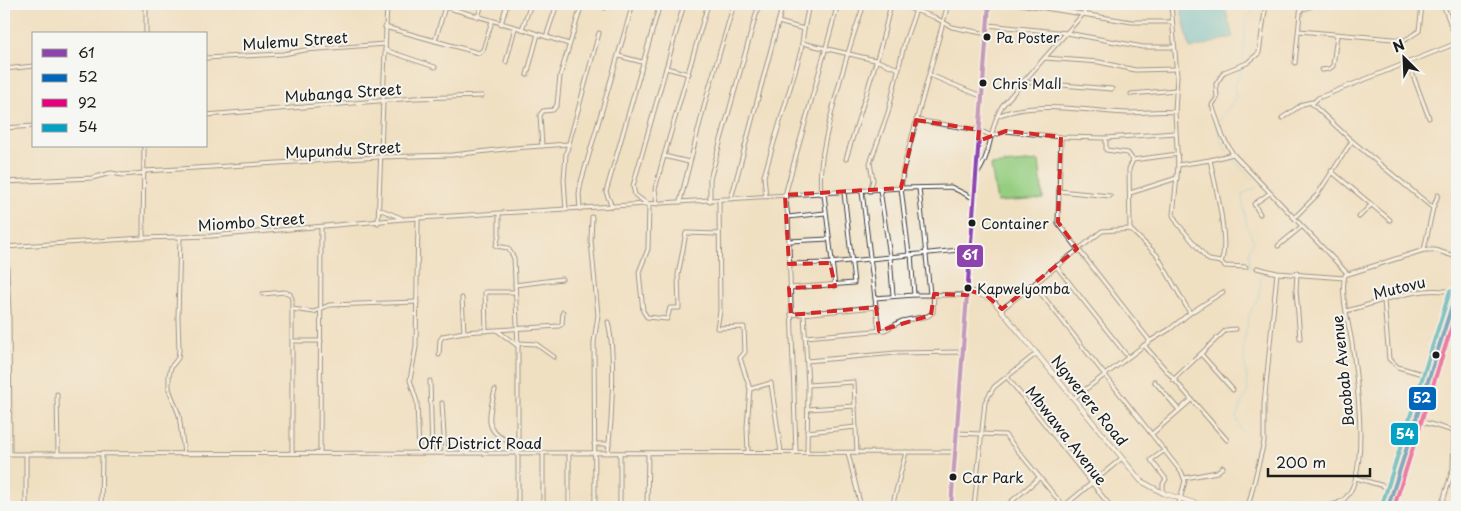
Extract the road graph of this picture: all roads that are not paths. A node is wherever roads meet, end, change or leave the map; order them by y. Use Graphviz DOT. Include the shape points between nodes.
graph roads {
  1 [pos="175,4"];
  2 [pos="386,4"];
  3 [pos="435,4"];
  4 [pos="457,4"];
  5 [pos="482,4"];
  6 [pos="507,4"];
  7 [pos="531,4"];
  8 [pos="556,4"];
  9 [pos="582,4"];
  10 [pos="633,4"];
  11 [pos="660,4"];
  12 [pos="684,4"];
  13 [pos="708,4"];
  14 [pos="734,4"];
  15 [pos="759,4"];
  16 [pos="783,4"];
  17 [pos="809,4"];
  18 [pos="838,4"];
  19 [pos="864,4"];
  20 [pos="891,4"];
  21 [pos="897,4"];
  22 [pos="918,4"];
  23 [pos="948,4"];
  24 [pos="989,4"];
  25 [pos="1020,4"];
  26 [pos="1092,4"];
  27 [pos="1171,4"];
  28 [pos="1266,4"];
  29 [pos="1301,4"];
  30 [pos="1318,4"];
  31 [pos="1401,4"];
  32 [pos="1416,4"];
  33 [pos="146,5"];
  34 [pos="445,6"];
  35 [pos="1422,6"];
  36 [pos="456,10"];
  37 [pos="1301,10"];
  38 [pos="916,11"];
  39 [pos="1083,14"];
  40 [pos="478,17"];
  41 [pos="492,21"];
  42 [pos="778,22"];
  43 [pos="942,22"];
  44 [pos="1172,22"];
  45 [pos="501,24"];
  46 [pos="988,26"];
  47 [pos="385,27"];
  48 [pos="515,28"];
  49 [pos="522,29"];
  50 [pos="804,29"];
  51 [pos="1299,31"];
  52 [pos="146,32"];
  53 [pos="599,33"];
  54 [pos="1067,33"];
  55 [pos="538,34"];
  56 [pos="987,34"];
  57 [pos="1338,34"];
  58 [pos="546,37"];
  59 [pos="435,41"];
  60 [pos="802,43"];
  61 [pos="1457,43"];
  62 [pos="385,44"];
  63 [pos="569,44"];
  64 [pos="1174,47"];
  65 [pos="827,48"];
  66 [pos="385,50"];
  67 [pos="847,53"];
  68 [pos="619,56"];
  69 [pos="208,58"];
  70 [pos="1045,58"];
  71 [pos="875,60"];
  72 [pos="506,62"];
  73 [pos="642,62"];
  74 [pos="1408,62"];
  75 [pos="1295,63"];
  76 [pos="32,66"];
  77 [pos="435,68"];
  78 [pos="666,68"];
  79 [pos="4,69"];
  80 [pos="899,69"];
  81 [pos="1176,69"];
  82 [pos="1322,70"];
  83 [pos="689,74"];
  84 [pos="528,75"];
  85 [pos="930,75"];
  86 [pos="1023,82"];
  87 [pos="1112,88"];
  88 [pos="1176,90"];
  89 [pos="1132,94"];
  90 [pos="482,96"];
  91 [pos="981,96"];
  92 [pos="383,100"];
  93 [pos="1312,102"];
  94 [pos="1174,112"];
  95 [pos="208,115"];
  96 [pos="996,116"];
  97 [pos="1282,118"];
  98 [pos="1428,118"];
  99 [pos="916,120"];
  100 [pos="32,126"];
  101 [pos="4,128"];
  102 [pos="979,130"];
  103 [pos="1175,133"];
  104 [pos="992,136"];
  105 [pos="1061,137"];
  106 [pos="1106,138"];
  107 [pos="1352,141"];
  108 [pos="568,144"];
  109 [pos="542,146"];
  110 [pos="144,148"];
  111 [pos="1178,154"];
  112 [pos="1233,154"];
  113 [pos="664,156"];
  114 [pos="380,157"];
  115 [pos="846,159"];
  116 [pos="1133,160"];
  117 [pos="1210,160"];
  118 [pos="689,162"];
  119 [pos="1178,165"];
  120 [pos="1331,171"];
  121 [pos="144,172"];
  122 [pos="975,176"];
  123 [pos="1177,178"];
  124 [pos="4,182"];
  125 [pos="901,188"];
  126 [pos="919,188"];
  127 [pos="870,190"];
  128 [pos="880,190"];
  129 [pos="862,191"];
  130 [pos="1059,191"];
  131 [pos="844,192"];
  132 [pos="1130,193"];
  133 [pos="1270,193"];
  134 [pos="822,194"];
  135 [pos="785,195"];
  136 [pos="1438,195"];
  137 [pos="1110,196"];
  138 [pos="766,197"];
  139 [pos="973,198"];
  140 [pos="731,199"];
  141 [pos="710,200"];
  142 [pos="719,200"];
  143 [pos="680,202"];
  144 [pos="657,204"];
  145 [pos="649,205"];
  146 [pos="1371,205"];
  147 [pos="612,207"];
  148 [pos="1433,208"];
  149 [pos="379,209"];
  150 [pos="580,209"];
  151 [pos="566,210"];
  152 [pos="825,213"];
  153 [pos="1260,214"];
  154 [pos="499,215"];
  155 [pos="592,217"];
  156 [pos="788,217"];
  157 [pos="1359,217"];
  158 [pos="1294,218"];
  159 [pos="404,219"];
  160 [pos="418,219"];
  161 [pos="1390,220"];
  162 [pos="378,223"];
  163 [pos="1302,226"];
  164 [pos="321,227"];
  165 [pos="1130,228"];
  166 [pos="719,234"];
  167 [pos="180,237"];
  168 [pos="143,238"];
  169 [pos="829,239"];
  170 [pos="789,242"];
  171 [pos="1278,246"];
  172 [pos="5,247"];
  173 [pos="969,249"];
  174 [pos="1077,249"];
  175 [pos="1424,250"];
  176 [pos="927,252"];
  177 [pos="910,254"];
  178 [pos="890,256"];
  179 [pos="1457,257"];
  180 [pos="870,258"];
  181 [pos="850,260"];
  182 [pos="830,262"];
  183 [pos="1221,262"];
  184 [pos="789,264"];
  185 [pos="1056,266"];
  186 [pos="1246,267"];
  187 [pos="1257,268"];
  188 [pos="1277,273"];
  189 [pos="1298,273"];
  190 [pos="1348,273"];
  191 [pos="1344,278"];
  192 [pos="562,279"];
  193 [pos="1036,282"];
  194 [pos="515,285"];
  195 [pos="835,286"];
  196 [pos="1030,287"];
  197 [pos="790,288"];
  198 [pos="967,290"];
  199 [pos="1039,291"];
  200 [pos="515,292"];
  201 [pos="1223,292"];
  202 [pos="1457,292"];
  203 [pos="262,294"];
  204 [pos="932,294"];
  205 [pos="914,295"];
  206 [pos="967,295"];
  207 [pos="892,296"];
  208 [pos="462,298"];
  209 [pos="875,298"];
  210 [pos="417,302"];
  211 [pos="1384,302"];
  212 [pos="876,307"];
  213 [pos="321,308"];
  214 [pos="292,309"];
  215 [pos="1002,309"];
  216 [pos="1346,311"];
  217 [pos="563,312"];
  218 [pos="804,313"];
  219 [pos="791,314"];
  220 [pos="1190,314"];
  221 [pos="608,322"];
  222 [pos="516,328"];
  223 [pos="1236,329"];
  224 [pos="497,330"];
  225 [pos="486,331"];
  226 [pos="879,331"];
  227 [pos="464,332"];
  228 [pos="805,337"];
  229 [pos="1300,338"];
  230 [pos="1150,340"];
  231 [pos="293,341"];
  232 [pos="321,341"];
  233 [pos="518,345"];
  234 [pos="1144,345"];
  235 [pos="963,352"];
  236 [pos="1037,353"];
  237 [pos="1201,354"];
  238 [pos="439,356"];
  239 [pos="554,357"];
  240 [pos="1128,357"];
  241 [pos="807,361"];
  242 [pos="1104,376"];
  243 [pos="1429,376"];
  244 [pos="1007,377"];
  245 [pos="1173,380"];
  246 [pos="430,381"];
  247 [pos="1154,381"];
  248 [pos="808,385"];
  249 [pos="750,389"];
  250 [pos="495,390"];
  251 [pos="1233,390"];
  252 [pos="56,394"];
  253 [pos="1074,398"];
  254 [pos="1191,400"];
  255 [pos="442,403"];
  256 [pos="855,406"];
  257 [pos="808,409"];
  258 [pos="1179,410"];
  259 [pos="1416,420"];
  260 [pos="1457,422"];
  261 [pos="856,427"];
  262 [pos="807,432"];
  263 [pos="1456,432"];
  264 [pos="957,433"];
  265 [pos="981,434"];
  266 [pos="1153,434"];
  267 [pos="1226,440"];
  268 [pos="594,444"];
  269 [pos="609,444"];
  270 [pos="518,445"];
  271 [pos="1165,450"];
  272 [pos="748,452"];
  273 [pos="781,452"];
  274 [pos="796,452"];
  275 [pos="807,452"];
  276 [pos="848,452"];
  277 [pos="857,452"];
  278 [pos="906,452"];
  279 [pos="956,452"];
  280 [pos="102,453"];
  281 [pos="184,453"];
  282 [pos="292,453"];
  283 [pos="320,453"];
  284 [pos="419,453"];
  285 [pos="432,453"];
  286 [pos="445,453"];
  287 [pos="518,453"];
  288 [pos="543,453"];
  289 [pos="569,453"];
  290 [pos="594,453"];
  291 [pos="608,453"];
  292 [pos="620,453"];
  293 [pos="648,453"];
  294 [pos="4,454"];
  295 [pos="10,454"];
  296 [pos="26,454"];
  297 [pos="58,454"];
  298 [pos="1122,458"];
  299 [pos="1223,467"];
  300 [pos="1453,470"];
  301 [pos="1457,471"];
  302 [pos="1039,478"];
  303 [pos="1185,478"];
  304 [pos="1356,478"];
  305 [pos="1091,484"];
  306 [pos="1394,489"];
  307 [pos="1163,493"];
  308 [pos="1180,499"];
  309 [pos="26,507"];
  310 [pos="101,507"];
  311 [pos="518,507"];
  312 [pos="523,507"];
  313 [pos="543,507"];
  314 [pos="569,507"];
  315 [pos="595,507"];
  316 [pos="620,507"];
  317 [pos="647,507"];
  318 [pos="842,507"];
  319 [pos="861,507"];
  320 [pos="892,507"];
  321 [pos="897,507"];
  322 [pos="951,507"];
  323 [pos="974,507"];
  324 [pos="1005,507"];
  325 [pos="1063,507"];
  326 [pos="1110,507"];
  327 [pos="1178,507"];
  328 [pos="1207,507"];
  329 [pos="1248,507"];
  330 [pos="1280,507"];
  331 [pos="1388,507"];
  332 [pos="1441,507"];
  1 -- 33 [label="street"];
  2 -- 47 [label="street"];
  3 -- 34 [label="street"];
  4 -- 36 [label="street"];
  5 -- 40 [label="street"];
  6 -- 45 [label="street"];
  7 -- 49 [label="street"];
  8 -- 58 [label="street"];
  9 -- 63 [label="street"];
  10 -- 68 [label="street"];
  11 -- 73 [label="street"];
  12 -- 78 [label="street"];
  13 -- 83 [label="street"];
  14 -- 118 [label="street"];
  15 -- 141 [label="street" via="710,180"];
  16 -- 42 [label="street"];
  17 -- 50 [label="street"];
  18 -- 65 [label="street"];
  19 -- 67 [label="street"];
  20 -- 71 [label="street"];
  21 -- 38 [label="street"];
  22 -- 38 [label="street"];
  23 -- 43 [label="street"];
  24 -- 46 [label="street"];
  25 -- 39 [label="street"];
  26 -- 39 [label="street"];
  27 -- 44 [label="street"];
  28 -- 112 [label="street" via="1259,53 1246,63 1224,72 1216,84 1217,98 1212,104 1223,137"];
  29 -- 37 [label="street"];
  30 -- 37 [label="street"];
  31 -- 32 [label="street"];
  32 -- 35 [label="street"];
  33 -- 52 [label="street"];
  34 -- 36 [label="street"];
  34 -- 59 [label="street"];
  35 -- 57 [label="street" via="1419,31 1404,40"];
  35 -- 61 [label="street" via="1443,4"];
  36 -- 40 [label="street"];
  37 -- 51 [label="street"];
  38 -- 43 [label="street"];
  38 -- 80 [label="street"];
  39 -- 44 [label="street" via="1132,22"];
  39 -- 54 [label="street"];
  40 -- 41 [label="street"];
  41 -- 45 [label="street"];
  41 -- 59 [label="street" via="481,53"];
  42 -- 50 [label="street"];
  42 -- 140 [label="street"];
  43 -- 56 [label="street"];
  43 -- 85 [label="street"];
  44 -- 64 [label="street"];
  45 -- 48 [label="street"];
  46 -- 54 [label="street"];
  46 -- 56 [label="street"];
  47 -- 59 [label="street"];
  47 -- 62 [label="street"];
  48 -- 49 [label="street"];
  48 -- 72 [label="street"];
  49 -- 55 [label="street"];
  50 -- 60 [label="street"];
  51 -- 57 [label="street"];
  51 -- 75 [label="street"];
  53 -- 108 [label="street"];
  54 -- 64 [label="street" via="1143,47"];
  54 -- 70 [label="street"];
  55 -- 58 [label="street"];
  55 -- 84 [label="street"];
  56 -- 91 [label="street"];
  57 -- 82 [label="street" via="1333,66"];
  58 -- 63 [label="street"];
  60 -- 65 [label="street"];
  60 -- 138 [label="street" via="764,176"];
  61 -- 74 [label="street"];
  62 -- 66 [label="street"];
  62 -- 69 [label="street, Mulemu Street"];
  63 -- 109 [label="street" via="560,76 557,105 540,115"];
  64 -- 81 [label="street"];
  65 -- 67 [label="street"];
  65 -- 135 [label="street"];
  66 -- 77 [label="street"];
  66 -- 92 [label="street"];
  67 -- 71 [label="street"];
  67 -- 134 [label="street" via="821,158"];
  68 -- 73 [label="street"];
  68 -- 150 [label="street" via="581,182"];
  70 -- 81 [label="street" via="1099,62 1144,70"];
  70 -- 86 [label="street"];
  71 -- 80 [label="street"];
  71 -- 115 [label="street"];
  73 -- 147 [label="street" via="606,192"];
  74 -- 93 [label="street"];
  74 -- 98 [label="street"];
  76 -- 79 [label="street"];
  78 -- 83 [label="street"];
  78 -- 145 [label="street" via="633,186 633,192"];
  80 -- 127 [label="street" via="870,164 873,180"];
  81 -- 88 [label="street"];
  83 -- 113 [label="street"];
  85 -- 91 [label="street"];
  85 -- 99 [label="street"];
  86 -- 87 [label="street"];
  86 -- 96 [label="street"];
  88 -- 89 [label="street"];
  88 -- 94 [label="street"];
  90 -- 92 [label="street, Mubanga Street"];
  91 -- 102 [label="street"];
  92 -- 95 [label="street, Mubanga Street"];
  92 -- 114 [label="street"];
  93 -- 97 [label="street"];
  93 -- 107 [label="street" via="1315,109"];
  94 -- 96 [label="street" via="1034,107"];
  94 -- 103 [label="street"];
  96 -- 104 [label="street"];
  99 -- 102 [label="street"];
  99 -- 125 [label="street"];
  100 -- 101 [label="street"];
  102 -- 104 [label="street"];
  102 -- 122 [label="street"];
  103 -- 106 [label="street"];
  103 -- 111 [label="street"];
  104 -- 105 [label="street" via="1006,131"];
  104 -- 122 [label="street" via="983,165"];
  105 -- 106 [label="street"];
  105 -- 130 [label="street"];
  106 -- 116 [label="street" via="1106,150 1128,153"];
  107 -- 120 [label="street"];
  107 -- 148 [label="street"];
  108 -- 109 [label="street, Mupundu Street"];
  108 -- 151 [label="street" via="564,180"];
  109 -- 114 [label="street, Mupundu Street" via="452,155"];
  110 -- 121 [label="street"];
  111 -- 116 [label="street"];
  111 -- 119 [label="street"];
  112 -- 117 [label="street"];
  112 -- 133 [label="street"];
  113 -- 118 [label="street"];
  113 -- 144 [label="street" via="655,189"];
  114 -- 121 [label="street, Mupundu Street"];
  114 -- 149 [label="street"];
  116 -- 132 [label="street" via="1129,169"];
  117 -- 119 [label="street"];
  117 -- 183 [label="street" via="1224,238"];
  118 -- 143 [label="street"];
  119 -- 123 [label="street"];
  120 -- 146 [label="street"];
  120 -- 158 [label="street" via="1313,199"];
  121 -- 124 [label="street, Mupundu Street"];
  121 -- 168 [label="street"];
  122 -- 139 [label="street"];
  123 -- 132 [label="street"];
  123 -- 183 [label="street" via="1174,218 1209,260"];
  125 -- 126 [label="street, Miombo Street"];
  125 -- 128 [label="street, Miombo Street"];
  125 -- 177 [label="street"];
  126 -- 139 [label="street, Miombo Street" via="951,187"];
  126 -- 176 [label="street"];
  127 -- 128 [label="street, Miombo Street"];
  127 -- 129 [label="street, Miombo Street"];
  128 -- 178 [label="street"];
  129 -- 131 [label="street, Miombo Street"];
  129 -- 180 [label="street"];
  130 -- 137 [label="street"];
  130 -- 174 [label="street" via="1058,223"];
  131 -- 134 [label="street, Miombo Street"];
  131 -- 181 [label="street"];
  132 -- 165 [label="street"];
  133 -- 153 [label="street" via="1254,204"];
  133 -- 158 [label="street"];
  134 -- 135 [label="street, Miombo Street"];
  134 -- 152 [label="street"];
  135 -- 138 [label="street, Miombo Street"];
  135 -- 156 [label="street"];
  136 -- 148 [label="street"];
  138 -- 140 [label="street, Miombo Street"];
  139 -- 173 [label="street"];
  140 -- 142 [label="street, Miombo Street"];
  141 -- 142 [label="street, Miombo Street"];
  141 -- 143 [label="street, Miombo Street"];
  142 -- 166 [label="street"];
  143 -- 144 [label="street, Miombo Street"];
  144 -- 145 [label="street, Miombo Street"];
  145 -- 147 [label="street, Miombo Street"];
  145 -- 166 [label="street" via="648,249 639,272 646,317 666,319 670,308 679,308 678,276 686,233"];
  146 -- 157 [label="street"];
  146 -- 161 [label="street"];
  147 -- 150 [label="street, Miombo Street"];
  148 -- 175 [label="street"];
  149 -- 159 [label="street"];
  149 -- 162 [label="street"];
  150 -- 151 [label="street, Miombo Street"];
  151 -- 154 [label="street, Miombo Street"];
  152 -- 156 [label="street"];
  152 -- 169 [label="street"];
  154 -- 160 [label="street, Miombo Street"];
  154 -- 194 [label="street" via="496,246 508,248 514,256"];
  155 -- 268 [label="street" via="598,315 594,342"];
  156 -- 170 [label="street"];
  158 -- 163 [label="street"];
  159 -- 160 [label="street, Miombo Street"];
  159 -- 162 [label="street, Miombo Street"];
  160 -- 210 [label="street"];
  162 -- 164 [label="street, Miombo Street"];
  163 -- 171 [label="street"];
  163 -- 190 [label="street"];
  164 -- 167 [label="street, Miombo Street"];
  164 -- 213 [label="street"];
  165 -- 174 [label="street" via="1102,231"];
  165 -- 220 [label="street" via="1157,255"];
  166 -- 249 [label="street" via="720,311 717,328 744,327 745,352 740,358"];
  167 -- 168 [label="street, Miombo Street"];
  167 -- 281 [label="street" via="179,350 169,376"];
  168 -- 172 [label="street, Miombo Street"];
  169 -- 170 [label="street"];
  169 -- 182 [label="street"];
  170 -- 184 [label="street"];
  172 -- 295 [label="street"];
  173 -- 176 [label="street"];
  173 -- 198 [label="street"];
  174 -- 185 [label="street"];
  174 -- 230 [label="street"];
  175 -- 179 [label="street"];
  175 -- 190 [label="street"];
  176 -- 177 [label="street"];
  176 -- 204 [label="street"];
  177 -- 178 [label="street"];
  177 -- 205 [label="street"];
  178 -- 180 [label="street"];
  178 -- 207 [label="street"];
  180 -- 181 [label="street"];
  180 -- 209 [label="street"];
  181 -- 182 [label="street"];
  181 -- 195 [label="street" via="854,283"];
  182 -- 184 [label="street"];
  182 -- 195 [label="street"];
  183 -- 186 [label="street" via="1225,266"];
  184 -- 197 [label="street"];
  185 -- 193 [label="street"];
  185 -- 240 [label="street"];
  187 -- 188 [label="street"];
  188 -- 189 [label="street"];
  188 -- 329 [label="street" via="1264,405 1264,442"];
  189 -- 191 [label="street"];
  189 -- 229 [label="street" via="1296,290"];
  190 -- 191 [label="street"];
  191 -- 216 [label="street, Baobab Avenue"];
  192 -- 194 [label="street"];
  193 -- 196 [label="street"];
  193 -- 199 [label="street"];
  194 -- 200 [label="street"];
  195 -- 197 [label="street"];
  196 -- 199 [label="street"];
  196 -- 215 [label="street"];
  197 -- 219 [label="street"];
  198 -- 206 [label="street"];
  198 -- 215 [label="street, Ngwerere Road" via="992,299"];
  199 -- 242 [label="street"];
  200 -- 222 [label="street"];
  200 -- 225 [label="street" via="485,292"];
  201 -- 220 [label="street"];
  202 -- 211 [label="street, Mutovu" via="1433,289"];
  202 -- 243 [label="street"];
  203 -- 214 [label="street" via="289,293"];
  204 -- 205 [label="street"];
  204 -- 206 [label="street"];
  204 -- 226 [label="street" via="931,315 902,321"];
  205 -- 207 [label="street"];
  206 -- 235 [label="street"];
  207 -- 209 [label="street"];
  208 -- 227 [label="street"];
  209 -- 212 [label="street"];
  210 -- 213 [label="street"];
  210 -- 284 [label="street" via="416,347 410,380 417,402"];
  211 -- 216 [label="street, Mutovu"];
  211 -- 243 [label="street" via="1389,359 1398,367"];
  212 -- 218 [label="street"];
  212 -- 226 [label="street"];
  213 -- 214 [label="street" via="314,312"];
  213 -- 232 [label="street"];
  214 -- 231 [label="street"];
  215 -- 236 [label="street, Ngwerere Road"];
  216 -- 304 [label="street, Baobab Avenue" via="1362,445"];
  217 -- 222 [label="street" via="559,326"];
  218 -- 219 [label="street"];
  218 -- 228 [label="street"];
  219 -- 274 [label="street"];
  220 -- 230 [label="street" via="1170,330"];
  221 -- 269 [label="street" via="611,336"];
  222 -- 224 [label="street"];
  222 -- 233 [label="street"];
  223 -- 237 [label="street" via="1226,330"];
  224 -- 225 [label="street"];
  224 -- 233 [label="street"];
  225 -- 227 [label="street"];
  226 -- 228 [label="street"];
  227 -- 238 [label="street" via="441,337"];
  228 -- 241 [label="street"];
  230 -- 234 [label="street"];
  231 -- 232 [label="street"];
  231 -- 282 [label="street"];
  232 -- 283 [label="street"];
  233 -- 239 [label="street" via="536,344"];
  233 -- 270 [label="street"];
  234 -- 240 [label="street"];
  234 -- 245 [label="street"];
  235 -- 241 [label="street" via="896,353"];
  235 -- 264 [label="street"];
  236 -- 244 [label="street"];
  236 -- 253 [label="street, Ngwerere Road"];
  237 -- 245 [label="street"];
  237 -- 251 [label="street"];
  240 -- 242 [label="street"];
  241 -- 248 [label="street"];
  242 -- 253 [label="street"];
  242 -- 266 [label="street"];
  243 -- 259 [label="street"];
  244 -- 265 [label="street" via="988,394"];
  244 -- 305 [label="street, Mbwawa Avenue"];
  245 -- 254 [label="street"];
  246 -- 285 [label="street"];
  247 -- 258 [label="street"];
  248 -- 256 [label="street" via="854,382"];
  248 -- 257 [label="street"];
  249 -- 272 [label="street"];
  249 -- 273 [label="street" via="771,383"];
  250 -- 270 [label="street" via="489,418 492,428 501,439"];
  252 -- 297 [label="street"];
  253 -- 298 [label="street, Ngwerere Road"];
  254 -- 258 [label="street"];
  254 -- 267 [label="street"];
  255 -- 286 [label="street"];
  256 -- 257 [label="street"];
  256 -- 261 [label="street"];
  257 -- 262 [label="street"];
  258 -- 266 [label="street"];
  259 -- 263 [label="street"];
  259 -- 306 [label="street"];
  260 -- 263 [label="street"];
  261 -- 262 [label="street"];
  261 -- 277 [label="street"];
  262 -- 275 [label="street"];
  263 -- 300 [label="street"];
  264 -- 265 [label="street"];
  264 -- 279 [label="street"];
  265 -- 302 [label="street" via="1005,435"];
  265 -- 323 [label="street"];
  266 -- 271 [label="street"];
  268 -- 269 [label="street"];
  268 -- 290 [label="street"];
  269 -- 291 [label="street"];
  270 -- 287 [label="street"];
  271 -- 303 [label="street"];
  271 -- 307 [label="street" via="1151,460 1166,479"];
  272 -- 273 [label="street, Off District Road"];
  272 -- 293 [label="street, Off District Road"];
  273 -- 274 [label="street, Off District Road"];
  274 -- 275 [label="street, Off District Road"];
  275 -- 276 [label="street, Off District Road"];
  276 -- 277 [label="street, Off District Road"];
  276 -- 319 [label="street"];
  277 -- 278 [label="street, Off District Road"];
  278 -- 279 [label="street, Off District Road"];
  278 -- 320 [label="street"];
  279 -- 322 [label="street"];
  280 -- 281 [label="street, Off District Road"];
  280 -- 297 [label="street, Off District Road"];
  280 -- 310 [label="street"];
  281 -- 282 [label="street, Off District Road"];
  282 -- 283 [label="street, Off District Road"];
  283 -- 284 [label="street, Off District Road"];
  284 -- 285 [label="street, Off District Road"];
  285 -- 286 [label="street, Off District Road"];
  286 -- 287 [label="street, Off District Road"];
  287 -- 288 [label="street, Off District Road"];
  287 -- 311 [label="street"];
  288 -- 289 [label="street, Off District Road"];
  288 -- 313 [label="street"];
  289 -- 290 [label="street, Off District Road"];
  289 -- 314 [label="street"];
  290 -- 291 [label="street, Off District Road"];
  290 -- 315 [label="street"];
  291 -- 292 [label="street, Off District Road"];
  292 -- 293 [label="street, Off District Road"];
  292 -- 316 [label="street"];
  293 -- 317 [label="street"];
  294 -- 295 [label="street, Off District Road"];
  295 -- 296 [label="street, Off District Road"];
  296 -- 297 [label="street, Off District Road"];
  296 -- 309 [label="street"];
  298 -- 305 [label="street"];
  298 -- 307 [label="street, Ngwerere Road" via="1142,481"];
  299 -- 303 [label="street" via="1217,472"];
  300 -- 301 [label="street"];
  300 -- 332 [label="street"];
  302 -- 324 [label="street"];
  302 -- 325 [label="street"];
  303 -- 308 [label="street"];
  304 -- 306 [label="street"];
  304 -- 330 [label="street, Baobab Avenue" via="1348,495 1339,502"];
  305 -- 325 [label="street"];
  305 -- 326 [label="street, Mbwawa Avenue"];
  306 -- 331 [label="street"];
  307 -- 308 [label="street, Ngwerere Road"];
  308 -- 327 [label="street"];
  308 -- 328 [label="street, Ngwerere Road"];
  311 -- 312 [label="street"];
  318 -- 319 [label="street"];
  319 -- 320 [label="street"];
  320 -- 321 [label="street"];
}
